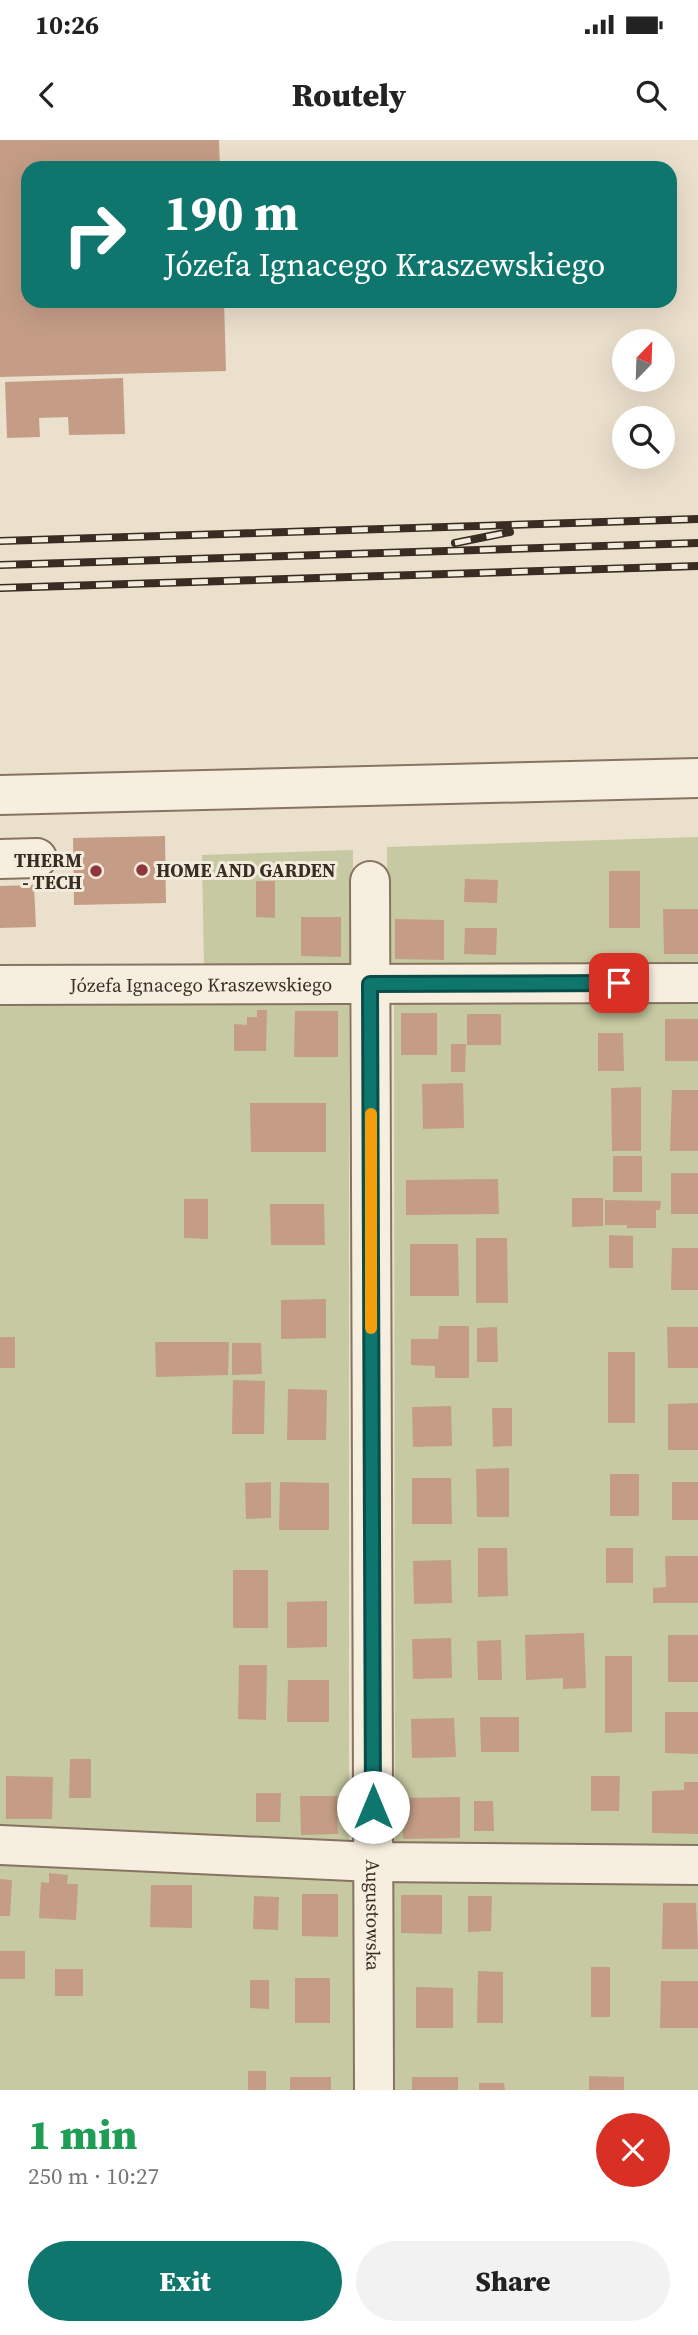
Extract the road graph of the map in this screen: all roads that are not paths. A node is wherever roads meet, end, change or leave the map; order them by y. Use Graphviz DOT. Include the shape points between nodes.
graph roads {
  1 [pos="698,778"];
  2 [pos="0,795"];
  3 [pos="37,858"];
  4 [pos="0,859"];
  5 [pos="370,881"];
  6 [pos="698,983"];
  7 [pos="370,984"];
  8 [pos="0,985"];
  9 [pos="0,1846"];
  10 [pos="373,1862"];
  11 [pos="698,1865"];
  12 [pos="374,2090"];
  1 -- 2 [label="street"];
  3 -- 4 [label="street"];
  5 -- 7 [label="street, Augustowska"];
  6 -- 7 [label="street, Józefa Ignacego Kraszewskiego"];
  7 -- 8 [label="street, Józefa Ignacego Kraszewskiego"];
  7 -- 10 [label="street, Augustowska"];
  9 -- 10 [label="street"];
  10 -- 11 [label="street"];
  10 -- 12 [label="street, Augustowska"];
}
